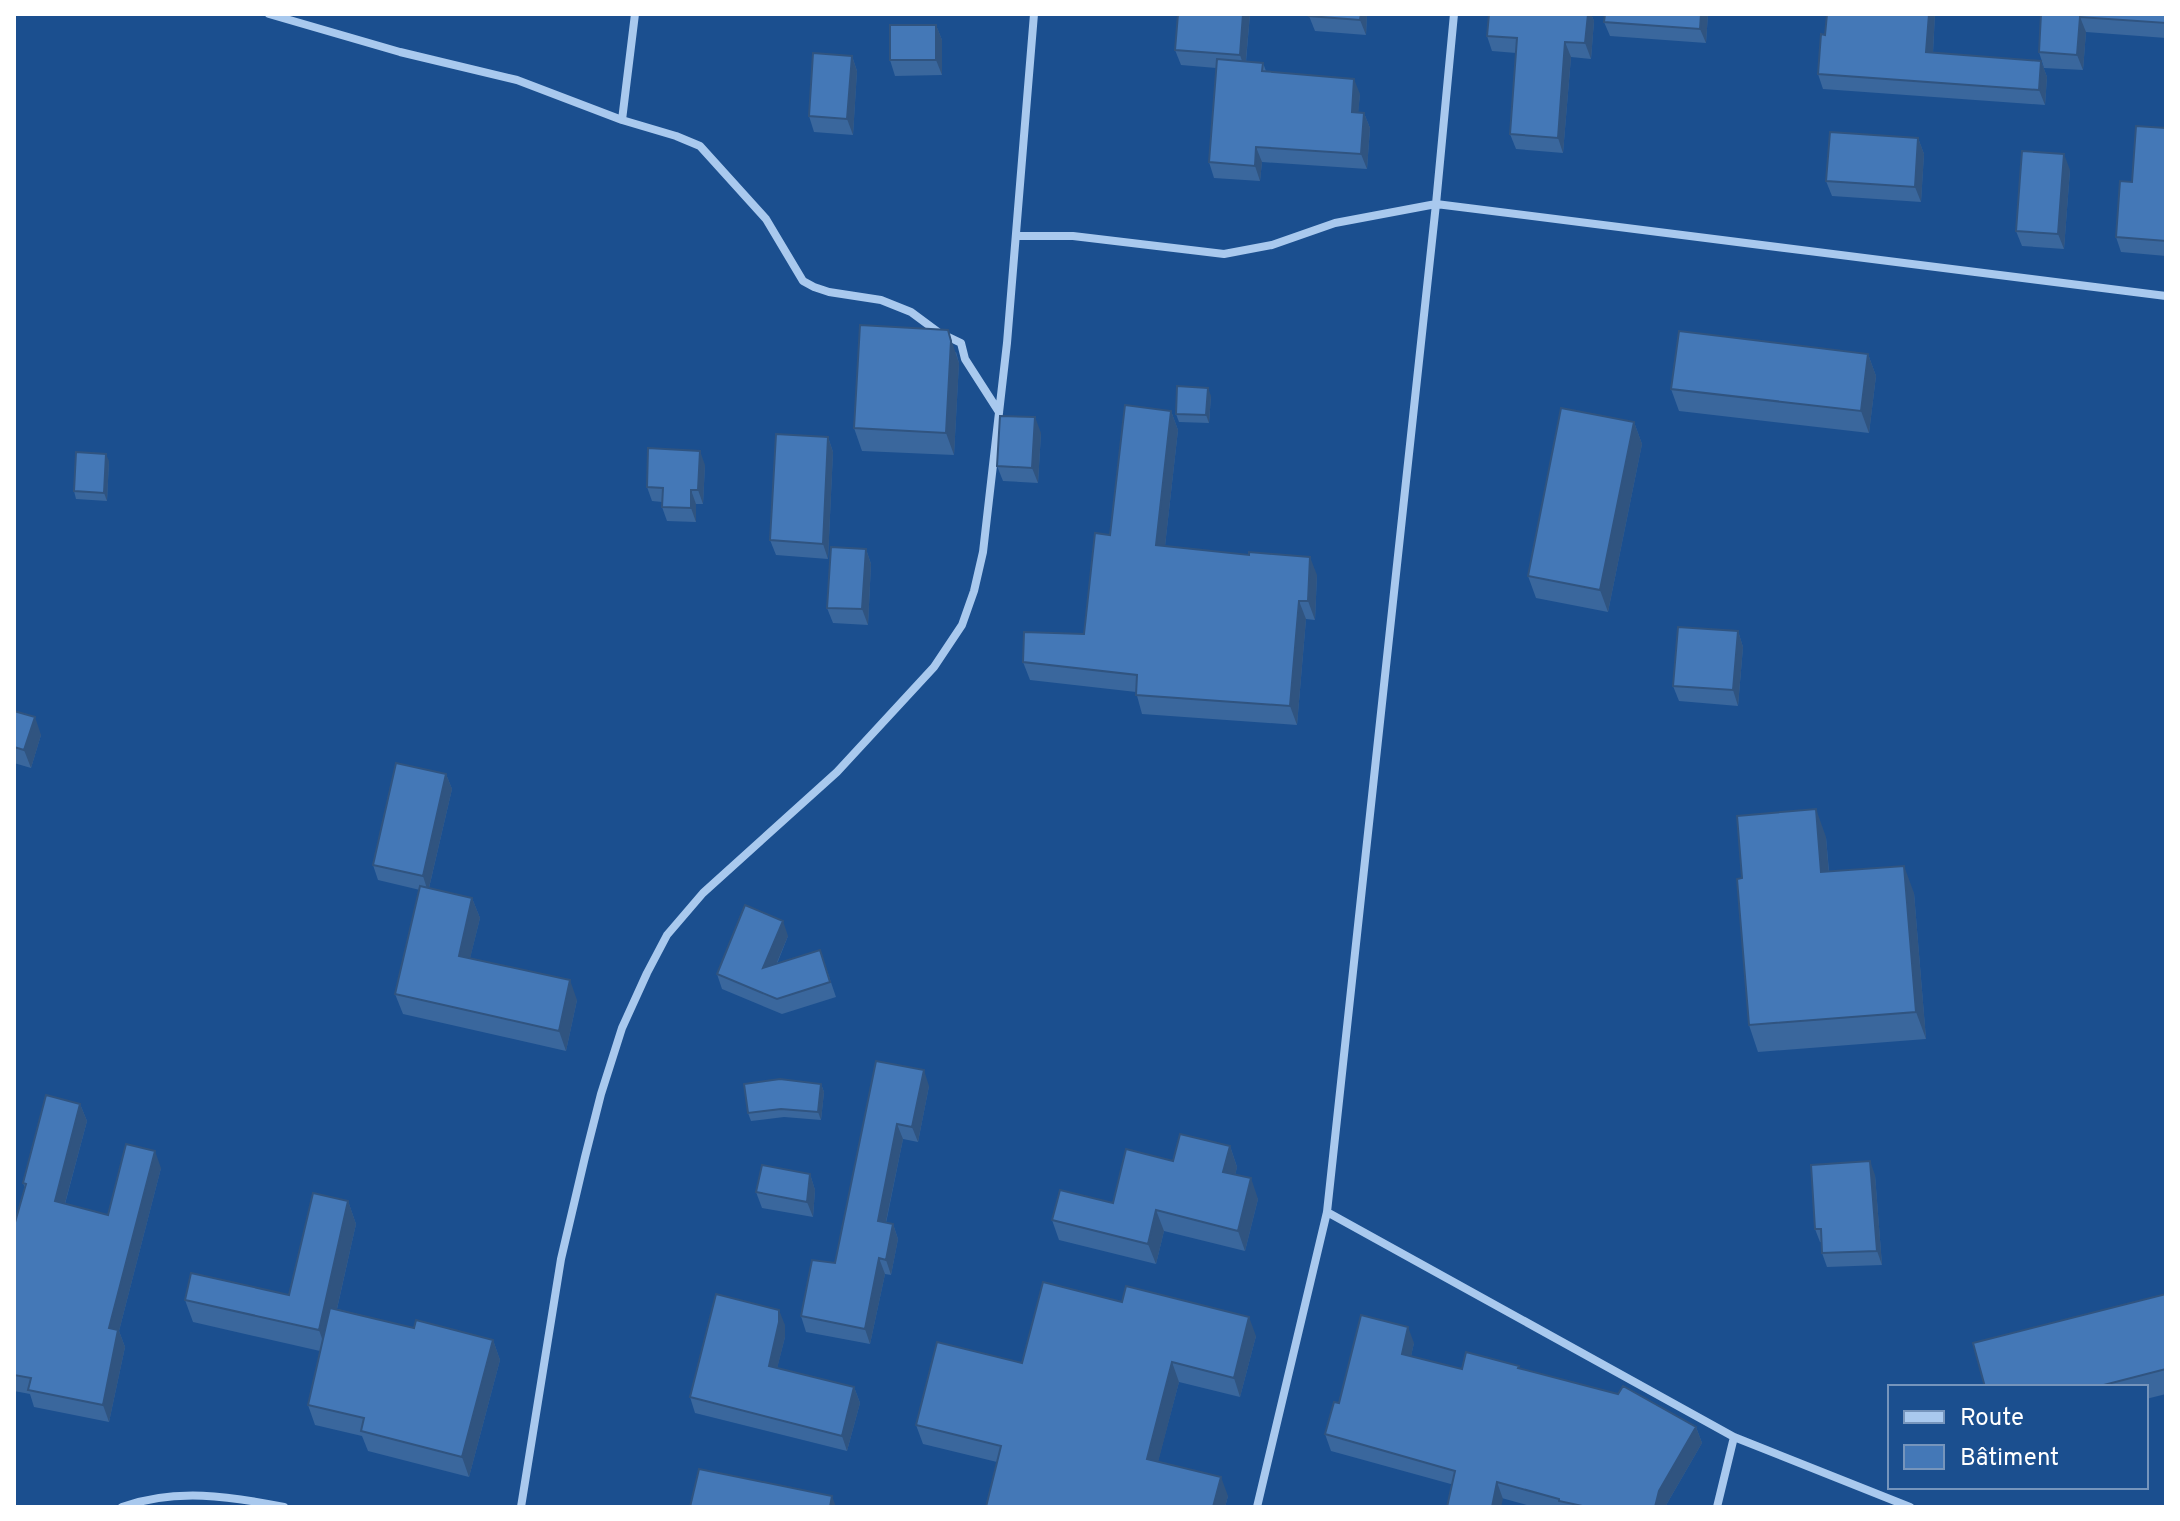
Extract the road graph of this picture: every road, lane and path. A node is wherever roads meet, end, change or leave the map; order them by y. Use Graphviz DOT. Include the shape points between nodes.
graph roads {
  1 [pos="269,14"];
  2 [pos="635,14"];
  3 [pos="1034,14"];
  4 [pos="1454,14"];
  5 [pos="622,120"];
  6 [pos="1436,204"];
  7 [pos="1017,236"];
  8 [pos="2166,296"];
  9 [pos="1000,413"];
  10 [pos="1327,1212"];
  11 [pos="1734,1437"];
  12 [pos="122,1507"];
  13 [pos="284,1507"];
  14 [pos="521,1507"];
  15 [pos="1257,1507"];
  16 [pos="1717,1507"];
  17 [pos="1910,1507"];
  1 -- 5 [label="street" via="517,80"];
  2 -- 5 [label="street"];
  3 -- 7 [label="street"];
  4 -- 6 [label="street"];
  5 -- 9 [label="street" via="700,146 766,219 803,281 829,292 881,300 961,343 965,359"];
  6 -- 7 [label="street" via="1335,223 1272,245 1224,254 1073,236"];
  6 -- 8 [label="street"];
  6 -- 10 [label="street"];
  7 -- 9 [label="street"];
  9 -- 14 [label="street" via="983,552 962,625 934,667 837,772 683,914 667,935 622,1028 561,1259"];
  10 -- 11 [label="street"];
  10 -- 15 [label="street"];
  11 -- 16 [label="street"];
  11 -- 17 [label="street"];
  12 -- 13 [label="street" via="144,1499 191,1495"];
}
